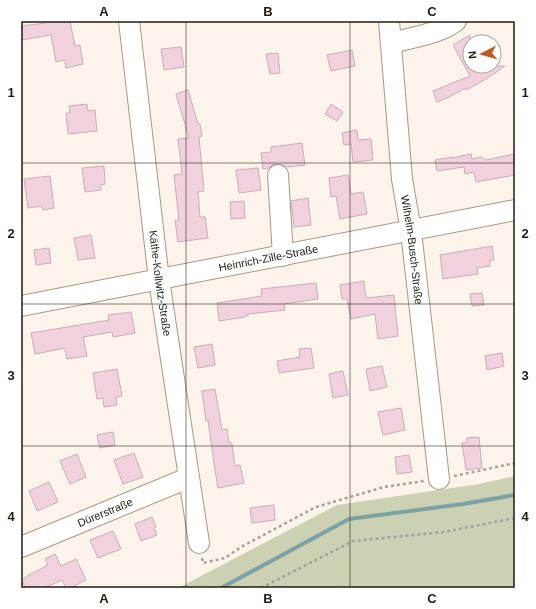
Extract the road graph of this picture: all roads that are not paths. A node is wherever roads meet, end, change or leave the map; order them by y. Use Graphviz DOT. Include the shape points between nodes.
graph roads {
  1 [pos="129,21"];
  2 [pos="389,21"];
  3 [pos="456,21"];
  4 [pos="392,43"];
  5 [pos="278,175"];
  6 [pos="515,210"];
  7 [pos="411,231"];
  8 [pos="283,256"];
  9 [pos="159,280"];
  10 [pos="21,306"];
  11 [pos="188,478"];
  12 [pos="440,479"];
  13 [pos="199,543"];
  14 [pos="21,547"];
  1 -- 9 [label="street, Käthe-Kollwitz-Straße"];
  2 -- 4 [label="street, Wilhelm-Busch-Straße"];
  3 -- 4 [label="street" via="431,33"];
  4 -- 7 [label="street, Wilhelm-Busch-Straße" via="402,179"];
  5 -- 8 [label="street"];
  6 -- 7 [label="street, Heinrich-Zille-Straße"];
  7 -- 8 [label="street, Heinrich-Zille-Straße"];
  7 -- 12 [label="street, Wilhelm-Busch-Straße"];
  8 -- 9 [label="street, Heinrich-Zille-Straße"];
  9 -- 10 [label="street, Heinrich-Zille-Straße"];
  9 -- 11 [label="street, Käthe-Kollwitz-Straße"];
  11 -- 13 [label="street, Käthe-Kollwitz-Straße"];
  11 -- 14 [label="street, Dürerstraße"];
}
